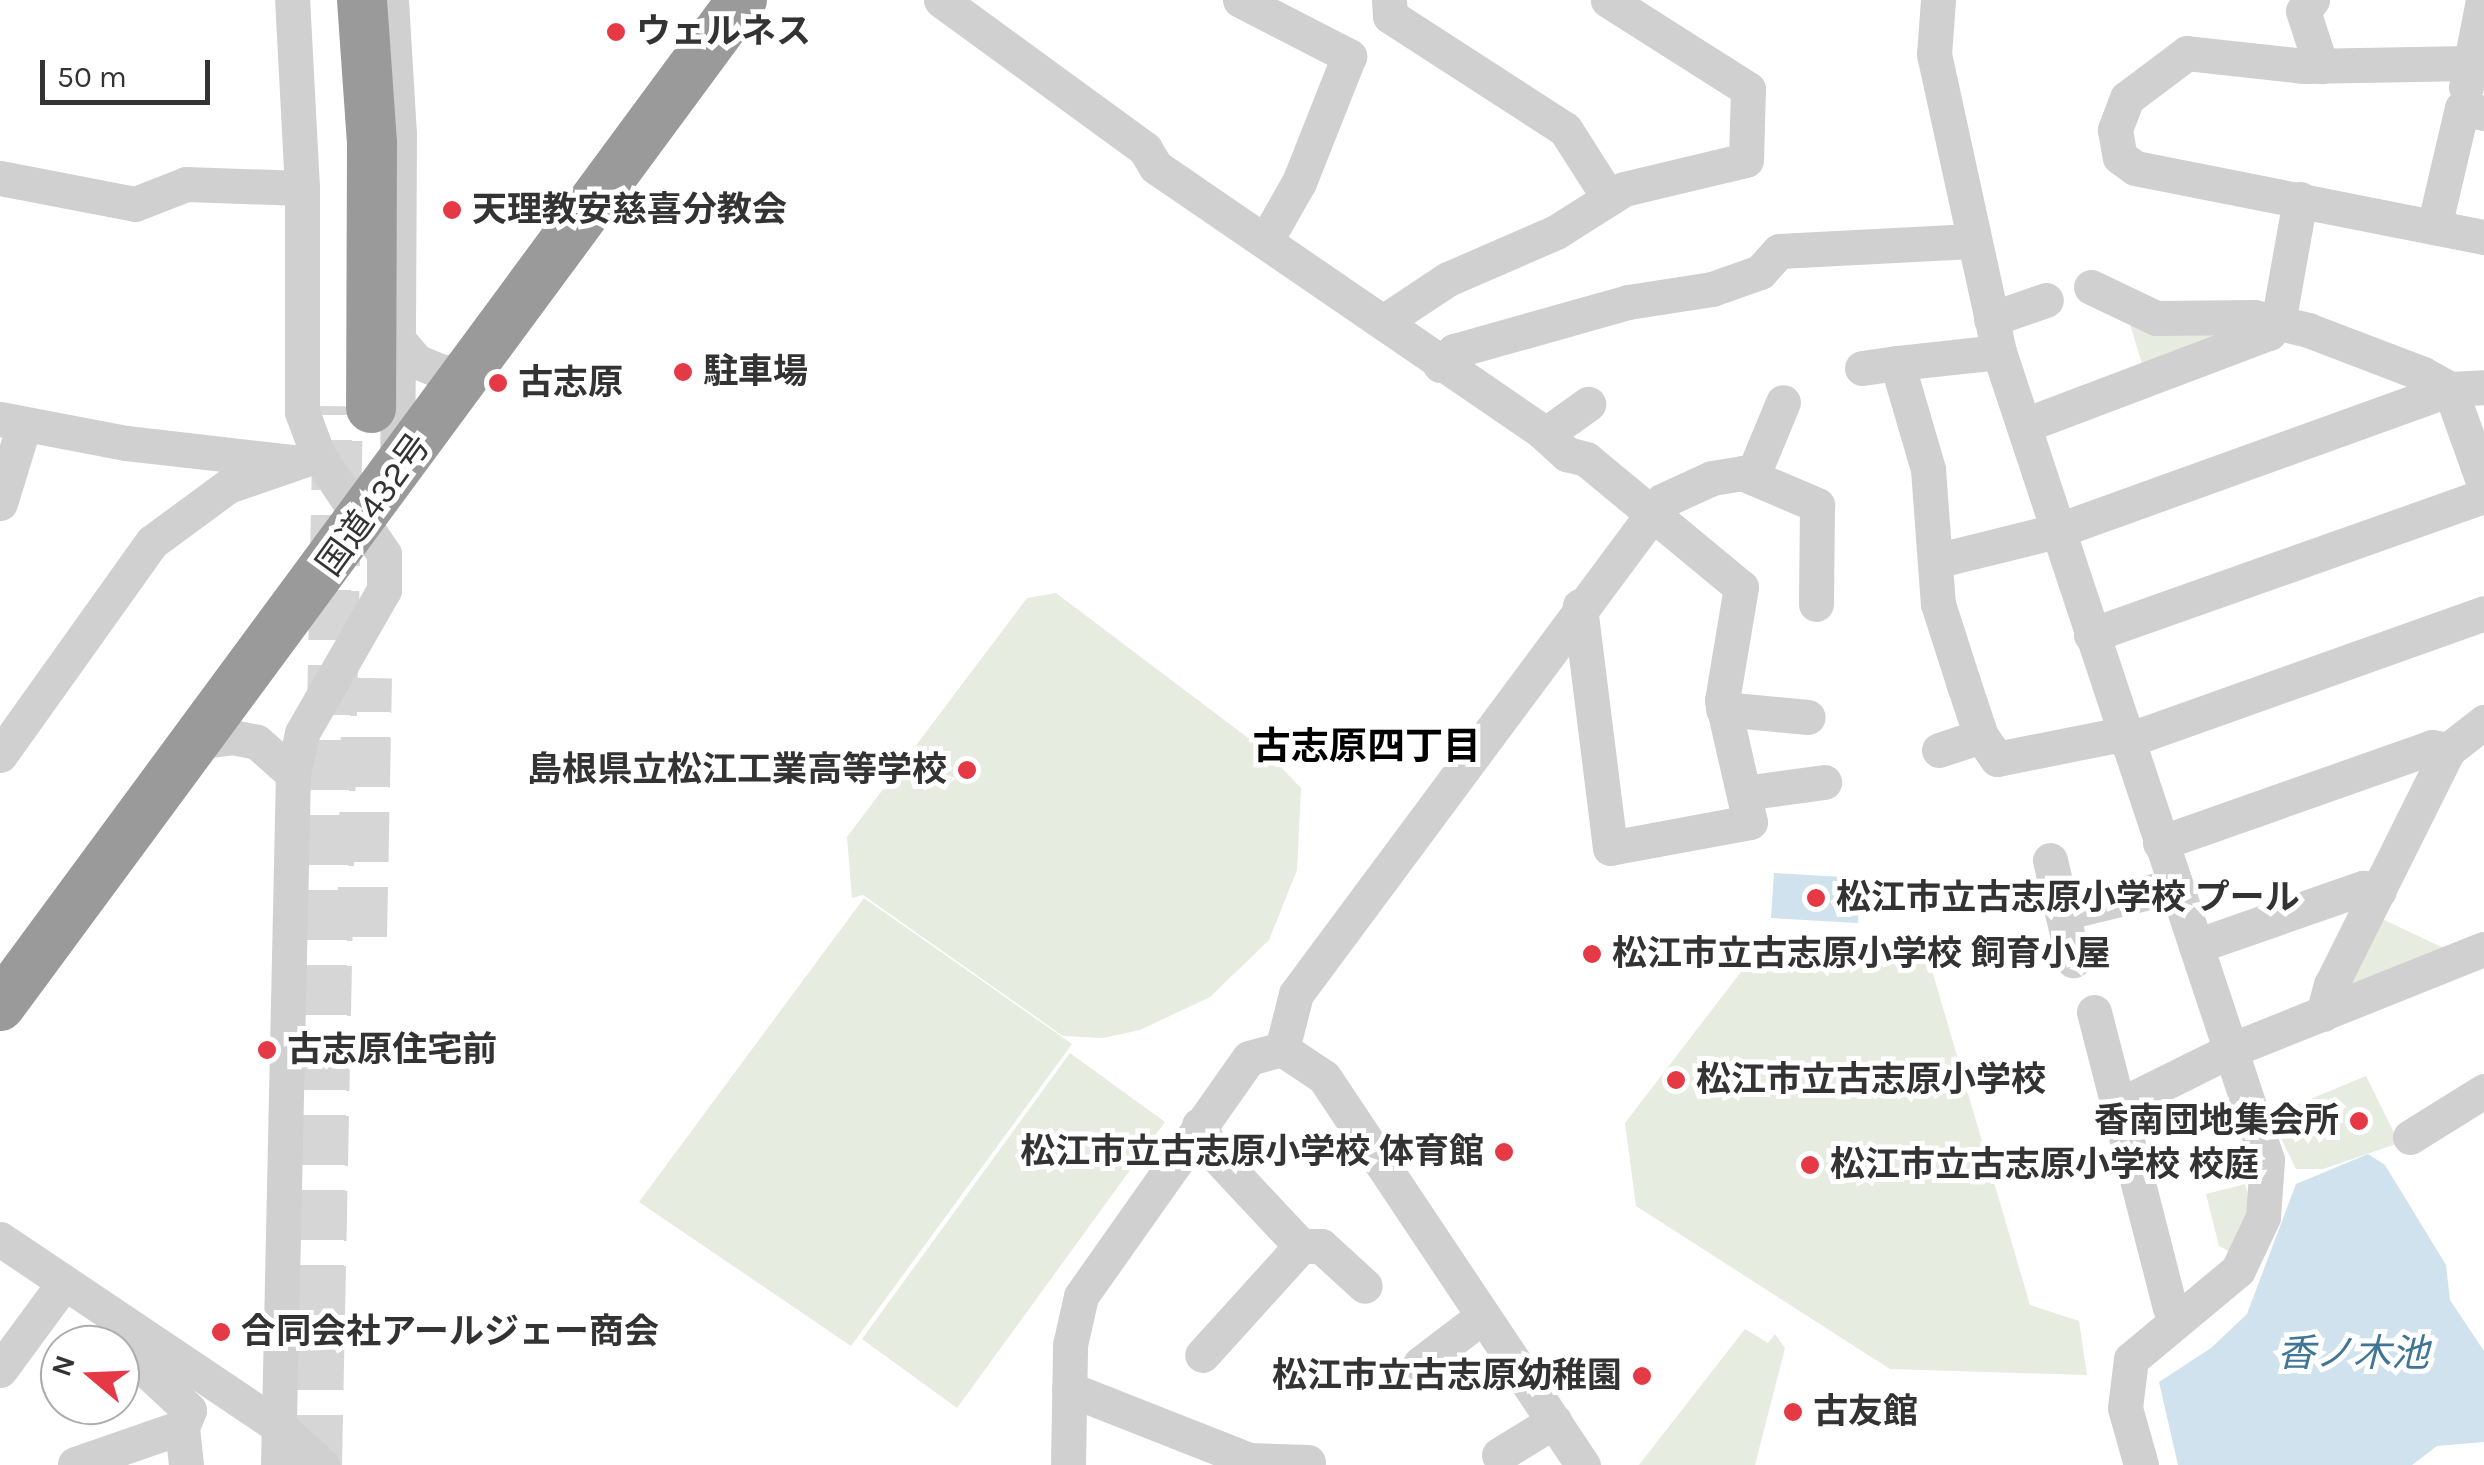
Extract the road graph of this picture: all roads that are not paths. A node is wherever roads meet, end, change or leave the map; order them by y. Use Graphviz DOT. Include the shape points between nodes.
graph roads {
  1 [pos="292,0"];
  2 [pos="330,0"];
  3 [pos="362,0"];
  4 [pos="390,0"];
  5 [pos="742,0"];
  6 [pos="941,0"];
  7 [pos="1240,0"];
  8 [pos="1608,0"];
  9 [pos="1938,0"];
  10 [pos="2312,0"];
  11 [pos="2482,0"];
  12 [pos="1304,13"];
  13 [pos="1368,27"];
  14 [pos="2469,63"];
  15 [pos="2321,66"];
  16 [pos="2473,110"];
  17 [pos="0,178"];
  18 [pos="302,188"];
  19 [pos="1609,198"];
  20 [pos="2300,198"];
  21 [pos="2434,226"];
  22 [pos="2484,236"];
  23 [pos="1266,240"];
  24 [pos="1972,241"];
  25 [pos="2091,287"];
  26 [pos="2046,300"];
  27 [pos="1383,322"];
  28 [pos="2278,323"];
  29 [pos="1995,336"];
  30 [pos="401,343"];
  31 [pos="1897,362"];
  32 [pos="1440,365"];
  33 [pos="1862,368"];
  34 [pos="471,371"];
  35 [pos="2467,388"];
  36 [pos="1784,402"];
  37 [pos="1588,404"];
  38 [pos="12,422"];
  39 [pos="2025,425"];
  40 [pos="1546,434"];
  41 [pos="306,458"];
  42 [pos="396,476"];
  43 [pos="1752,476"];
  44 [pos="2484,484"];
  45 [pos="2484,496"];
  46 [pos="0,502"];
  47 [pos="1648,513"];
  48 [pos="2056,530"];
  49 [pos="373,539"];
  50 [pos="1935,561"];
  51 [pos="1816,604"];
  52 [pos="1580,606"];
  53 [pos="2484,613"];
  54 [pos="2091,635"];
  55 [pos="1724,709"];
  56 [pos="1808,717"];
  57 [pos="2484,722"];
  58 [pos="1980,736"];
  59 [pos="2124,738"];
  60 [pos="198,742"];
  61 [pos="1938,750"];
  62 [pos="2448,750"];
  63 [pos="0,756"];
  64 [pos="294,774"];
  65 [pos="1824,782"];
  66 [pos="1744,793"];
  67 [pos="2160,843"];
  68 [pos="2050,860"];
  69 [pos="2174,886"];
  70 [pos="2379,891"];
  71 [pos="2062,912"];
  72 [pos="2196,946"];
  73 [pos="2484,948"];
  74 [pos="2074,960"];
  75 [pos="0,1006"];
  76 [pos="2094,1012"];
  77 [pos="2323,1014"];
  78 [pos="1282,1049"];
  79 [pos="2231,1050"];
  80 [pos="2484,1092"];
  81 [pos="2120,1105"];
  82 [pos="1199,1125"];
  83 [pos="2410,1137"];
  84 [pos="0,1239"];
  85 [pos="1301,1246"];
  86 [pos="64,1283"];
  87 [pos="1364,1286"];
  88 [pos="2170,1308"];
  89 [pos="1484,1316"];
  90 [pos="107,1325"];
  91 [pos="140,1348"];
  92 [pos="1202,1355"];
  93 [pos="140,1359"];
  94 [pos="1420,1364"];
  95 [pos="0,1370"];
  96 [pos="1069,1389"];
  97 [pos="1554,1422"];
  98 [pos="182,1427"];
  99 [pos="280,1427"];
  100 [pos="1499,1455"];
  101 [pos="1308,1462"];
  102 [pos="1248,1463"];
  103 [pos="76,1464"];
  104 [pos="186,1465"];
  105 [pos="278,1465"];
  106 [pos="322,1465"];
  107 [pos="1068,1465"];
  108 [pos="1583,1465"];
  109 [pos="2141,1465"];
  1 -- 18 [label="street"];
  2 -- 3 [label="highway" via="355,407 372,144"];
  4 -- 30 [label="street"];
  5 -- 34 [label="highway, 国道432号"];
  6 -- 23 [label="street" via="1145,149 1156,167"];
  7 -- 12 [label="street"];
  8 -- 19 [label="street" via="1740,80 1748,89 1750,145 1742,163 1637,184"];
  9 -- 24 [label="street" via="1934,54 1965,180"];
  10 -- 15 [label="street" via="2303,11"];
  11 -- 14 [label="street"];
  12 -- 13 [label="street"];
  13 -- 19 [label="street" via="1390,16 1565,129"];
  13 -- 23 [label="street"];
  14 -- 15 [label="street"];
  14 -- 16 [label="street"];
  15 -- 20 [label="street" via="2186,53 2126,98 2116,117 2116,146 2128,164"];
  16 -- 21 [label="street"];
  17 -- 18 [label="street" via="135,204 186,184"];
  18 -- 41 [label="street"];
  19 -- 27 [label="street" via="1556,232 1448,279"];
  20 -- 21 [label="street"];
  20 -- 28 [label="street"];
  21 -- 22 [label="street"];
  23 -- 27 [label="street"];
  24 -- 29 [label="street"];
  24 -- 32 [label="street" via="1778,251 1760,272 1712,290 1675,290 1611,307 1454,351"];
  25 -- 28 [label="street" via="2156,318 2254,317"];
  26 -- 29 [label="street"];
  27 -- 32 [label="street"];
  28 -- 35 [label="street"];
  28 -- 39 [label="street" via="2258,340"];
  29 -- 31 [label="street"];
  29 -- 39 [label="street"];
  30 -- 34 [label="street" via="416,361 442,372"];
  30 -- 42 [label="street"];
  31 -- 33 [label="street"];
  31 -- 50 [label="street" via="1928,469"];
  32 -- 40 [label="street"];
  34 -- 42 [label="highway, 国道432号"];
  35 -- 44 [label="street"];
  35 -- 48 [label="street"];
  36 -- 43 [label="street"];
  37 -- 40 [label="street"];
  38 -- 41 [label="street"];
  38 -- 46 [label="street"];
  39 -- 48 [label="street"];
  40 -- 47 [label="street"];
  41 -- 49 [label="street"];
  41 -- 63 [label="street" via="228,486 152,542"];
  42 -- 49 [label="highway, 国道432号"];
  43 -- 47 [label="street" via="1712,478"];
  43 -- 51 [label="street" via="1817,505"];
  45 -- 54 [label="street"];
  47 -- 52 [label="street"];
  47 -- 55 [label="street" via="1741,587"];
  48 -- 50 [label="street"];
  48 -- 54 [label="street"];
  49 -- 60 [label="highway, 国道432号"];
  49 -- 64 [label="street" via="384,590 302,733"];
  50 -- 58 [label="street" via="1938,604"];
  52 -- 66 [label="street" via="1610,848 1750,822"];
  52 -- 78 [label="street" via="1296,994"];
  53 -- 59 [label="street"];
  54 -- 59 [label="street"];
  55 -- 56 [label="street"];
  55 -- 66 [label="street"];
  57 -- 62 [label="street"];
  58 -- 59 [label="street" via="1993,756 2006,760"];
  58 -- 61 [label="street"];
  59 -- 67 [label="street"];
  60 -- 64 [label="street" via="257,742"];
  60 -- 75 [label="highway, 国道432号"];
  62 -- 67 [label="street" via="2432,747"];
  62 -- 70 [label="street"];
  64 -- 99 [label="street"];
  65 -- 66 [label="street"];
  67 -- 69 [label="street"];
  68 -- 71 [label="street"];
  69 -- 71 [label="street"];
  69 -- 72 [label="street"];
  70 -- 72 [label="street" via="2363,888"];
  70 -- 77 [label="street"];
  71 -- 74 [label="street"];
  72 -- 79 [label="street"];
  73 -- 77 [label="street"];
  76 -- 81 [label="street"];
  77 -- 79 [label="street"];
  78 -- 82 [label="street" via="1249,1058"];
  78 -- 89 [label="street" via="1324,1077"];
  79 -- 81 [label="street"];
  79 -- 109 [label="street" via="2267,1160 2263,1218 2238,1270 2131,1360 2125,1408"];
  80 -- 83 [label="street"];
  81 -- 88 [label="street"];
  82 -- 85 [label="street" via="1212,1152"];
  82 -- 96 [label="street" via="1081,1296"];
  84 -- 86 [label="street"];
  85 -- 87 [label="street" via="1321,1246"];
  85 -- 92 [label="street"];
  86 -- 90 [label="street"];
  86 -- 95 [label="street"];
  89 -- 94 [label="street"];
  89 -- 97 [label="street"];
  91 -- 99 [label="street"];
  93 -- 98 [label="street" via="189,1410"];
  96 -- 102 [label="street"];
  96 -- 107 [label="street"];
  97 -- 100 [label="street"];
  97 -- 108 [label="street"];
  98 -- 103 [label="street"];
  98 -- 104 [label="street"];
  99 -- 105 [label="street"];
  99 -- 106 [label="street"];
  101 -- 102 [label="street"];
}
